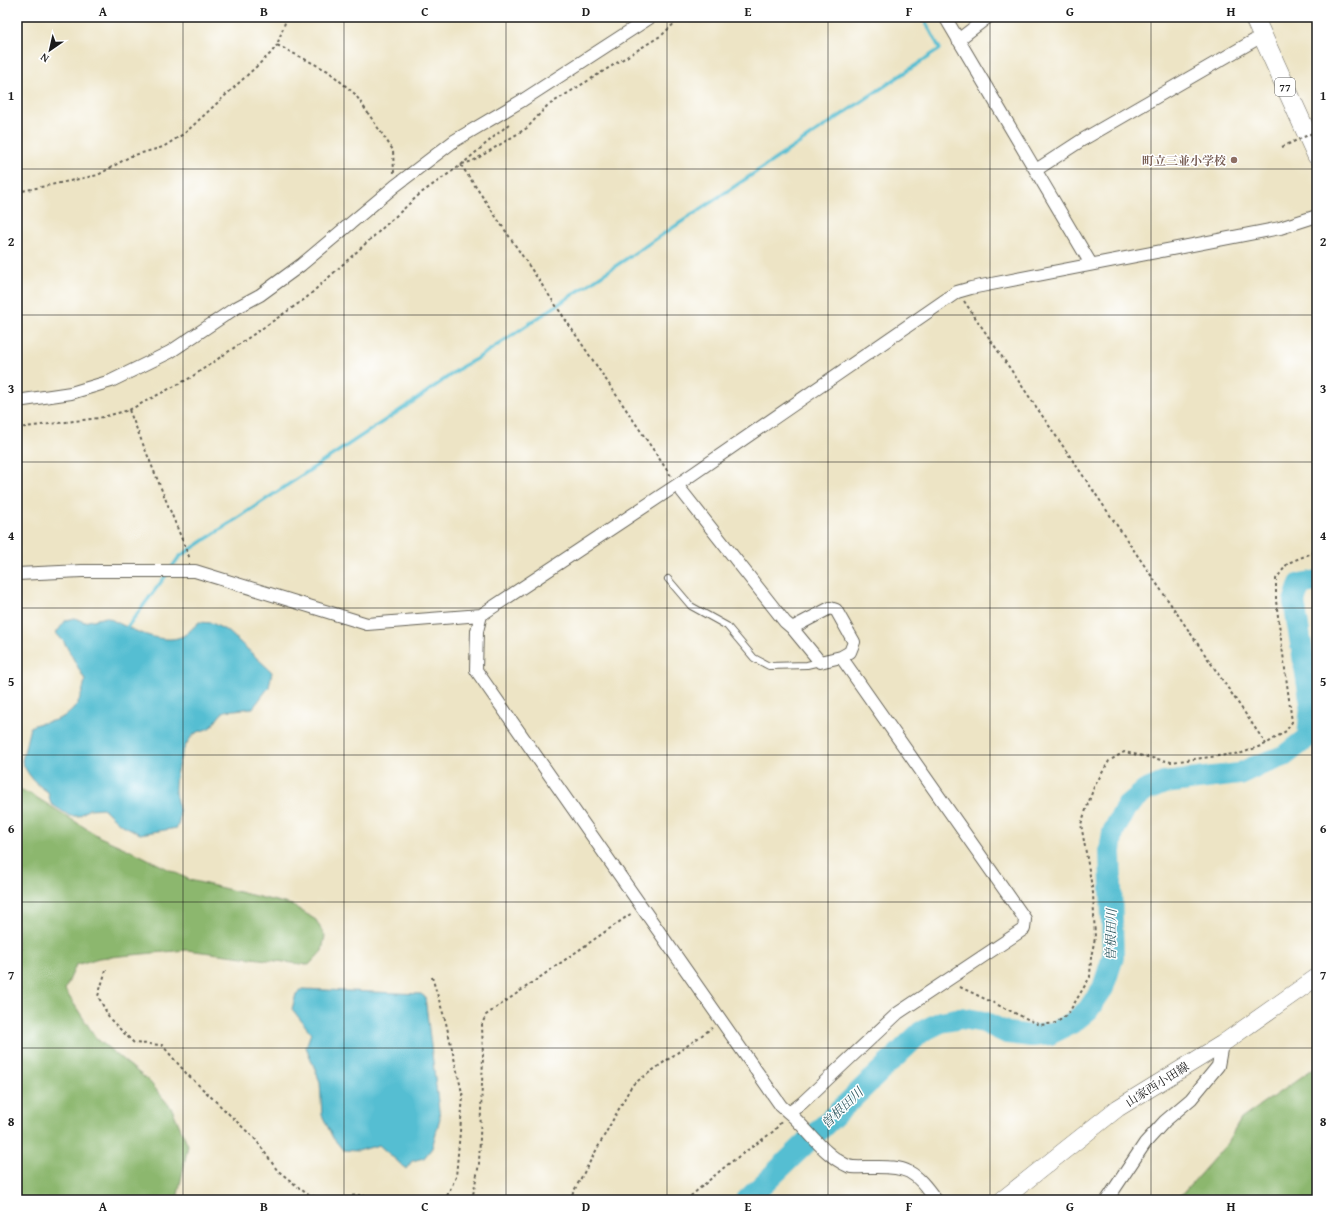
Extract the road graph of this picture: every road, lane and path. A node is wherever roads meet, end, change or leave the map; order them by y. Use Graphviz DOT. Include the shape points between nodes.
graph roads {
  1 [pos="287,17"];
  2 [pos="651,17"];
  3 [pos="681,17"];
  4 [pos="945,17"];
  5 [pos="988,17"];
  6 [pos="1254,17"];
  7 [pos="1262,36"];
  8 [pos="958,40"];
  9 [pos="277,45"];
  10 [pos="511,122"];
  11 [pos="1317,131"];
  12 [pos="1282,147"];
  13 [pos="1317,156"];
  14 [pos="461,165"];
  15 [pos="1036,170"];
  16 [pos="395,186"];
  17 [pos="17,192"];
  18 [pos="1317,216"];
  19 [pos="1091,264"];
  20 [pos="957,292"];
  21 [pos="17,401"];
  22 [pos="129,410"];
  23 [pos="17,428"];
  24 [pos="677,485"];
  25 [pos="1317,551"];
  26 [pos="195,571"];
  27 [pos="17,574"];
  28 [pos="668,579"];
  29 [pos="481,615"];
  30 [pos="792,628"];
  31 [pos="841,657"];
  32 [pos="820,662"];
  33 [pos="1266,744"];
  34 [pos="641,906"];
  35 [pos="106,970"];
  36 [pos="432,977"];
  37 [pos="1317,977"];
  38 [pos="942,982"];
  39 [pos="722,1022"];
  40 [pos="1222,1044"];
  41 [pos="792,1116"];
  42 [pos="322,1200"];
  43 [pos="350,1200"];
  44 [pos="375,1200"];
  45 [pos="445,1200"];
  46 [pos="472,1200"];
  47 [pos="569,1200"];
  48 [pos="686,1200"];
  49 [pos="936,1200"];
  50 [pos="1002,1200"];
  51 [pos="1107,1200"];
  1 -- 9 [label="path"];
  2 -- 16 [label="street" via="523,100 454,141"];
  3 -- 14 [label="path" via="662,36 547,106 526,128 473,161"];
  4 -- 8 [label="street"];
  5 -- 8 [label="street"];
  6 -- 7 [label="main road, 77"];
  7 -- 13 [label="main road, 77"];
  7 -- 15 [label="street" via="1082,140"];
  8 -- 15 [label="street"];
  9 -- 16 [label="path" via="328,71 355,94 393,150"];
  9 -- 17 [label="path" via="185,133 163,147 131,156 98,175"];
  10 -- 14 [label="path"];
  11 -- 12 [label="path, bridge"];
  14 -- 22 [label="path" via="421,193 292,309 190,378"];
  14 -- 24 [label="path"];
  15 -- 19 [label="street"];
  16 -- 21 [label="street" via="301,265 260,295 234,309 170,352 111,381 71,392"];
  18 -- 19 [label="street" via="1280,228"];
  19 -- 20 [label="street"];
  20 -- 24 [label="street"];
  20 -- 33 [label="path"];
  22 -- 23 [label="path" via="99,418"];
  22 -- 26 [label="path"];
  24 -- 29 [label="street"];
  24 -- 30 [label="street"];
  25 -- 33 [label="path" via="1288,563 1276,579 1276,601 1292,722 1286,731"];
  26 -- 27 [label="street"];
  26 -- 29 [label="street" via="367,624"];
  28 -- 32 [label="lane" via="691,606 727,626 754,658 769,666"];
  29 -- 34 [label="street" via="477,631 476,670"];
  30 -- 31 [label="street" via="830,608 836,610 854,642 850,652"];
  30 -- 32 [label="street"];
  31 -- 32 [label="street"];
  31 -- 38 [label="street" via="1025,919 1024,929"];
  33 -- 38 [label="path" via="1242,753 1171,762 1124,752 1109,761 1094,787 1081,824 1093,893 1095,924 1090,977 1068,1014 1062,1019 1056,1023 1040,1025 969,990"];
  34 -- 39 [label="street"];
  34 -- 46 [label="path" via="486,1015 482,1024 484,1057 480,1164"];
  35 -- 42 [label="path" via="98,996 110,1019 134,1043 162,1045 186,1073 256,1140 277,1170 307,1194"];
  36 -- 45 [label="path" via="446,1023 463,1097 456,1177"];
  37 -- 40 [label="main road, 山家西小田線"];
  38 -- 41 [label="street" via="898,1013 802,1103"];
  39 -- 41 [label="street" via="781,1106"];
  39 -- 47 [label="path" via="632,1085"];
  40 -- 50 [label="main road, 山家西小田線" via="1118,1108"];
  40 -- 51 [label="street" via="1218,1066 1191,1099 1165,1121 1145,1143"];
  41 -- 48 [label="path"];
  41 -- 49 [label="street" via="825,1151 850,1167 895,1167 910,1171 922,1180"];
  43 -- 44 [label="path" via="350,1196 362,1195"];
}
